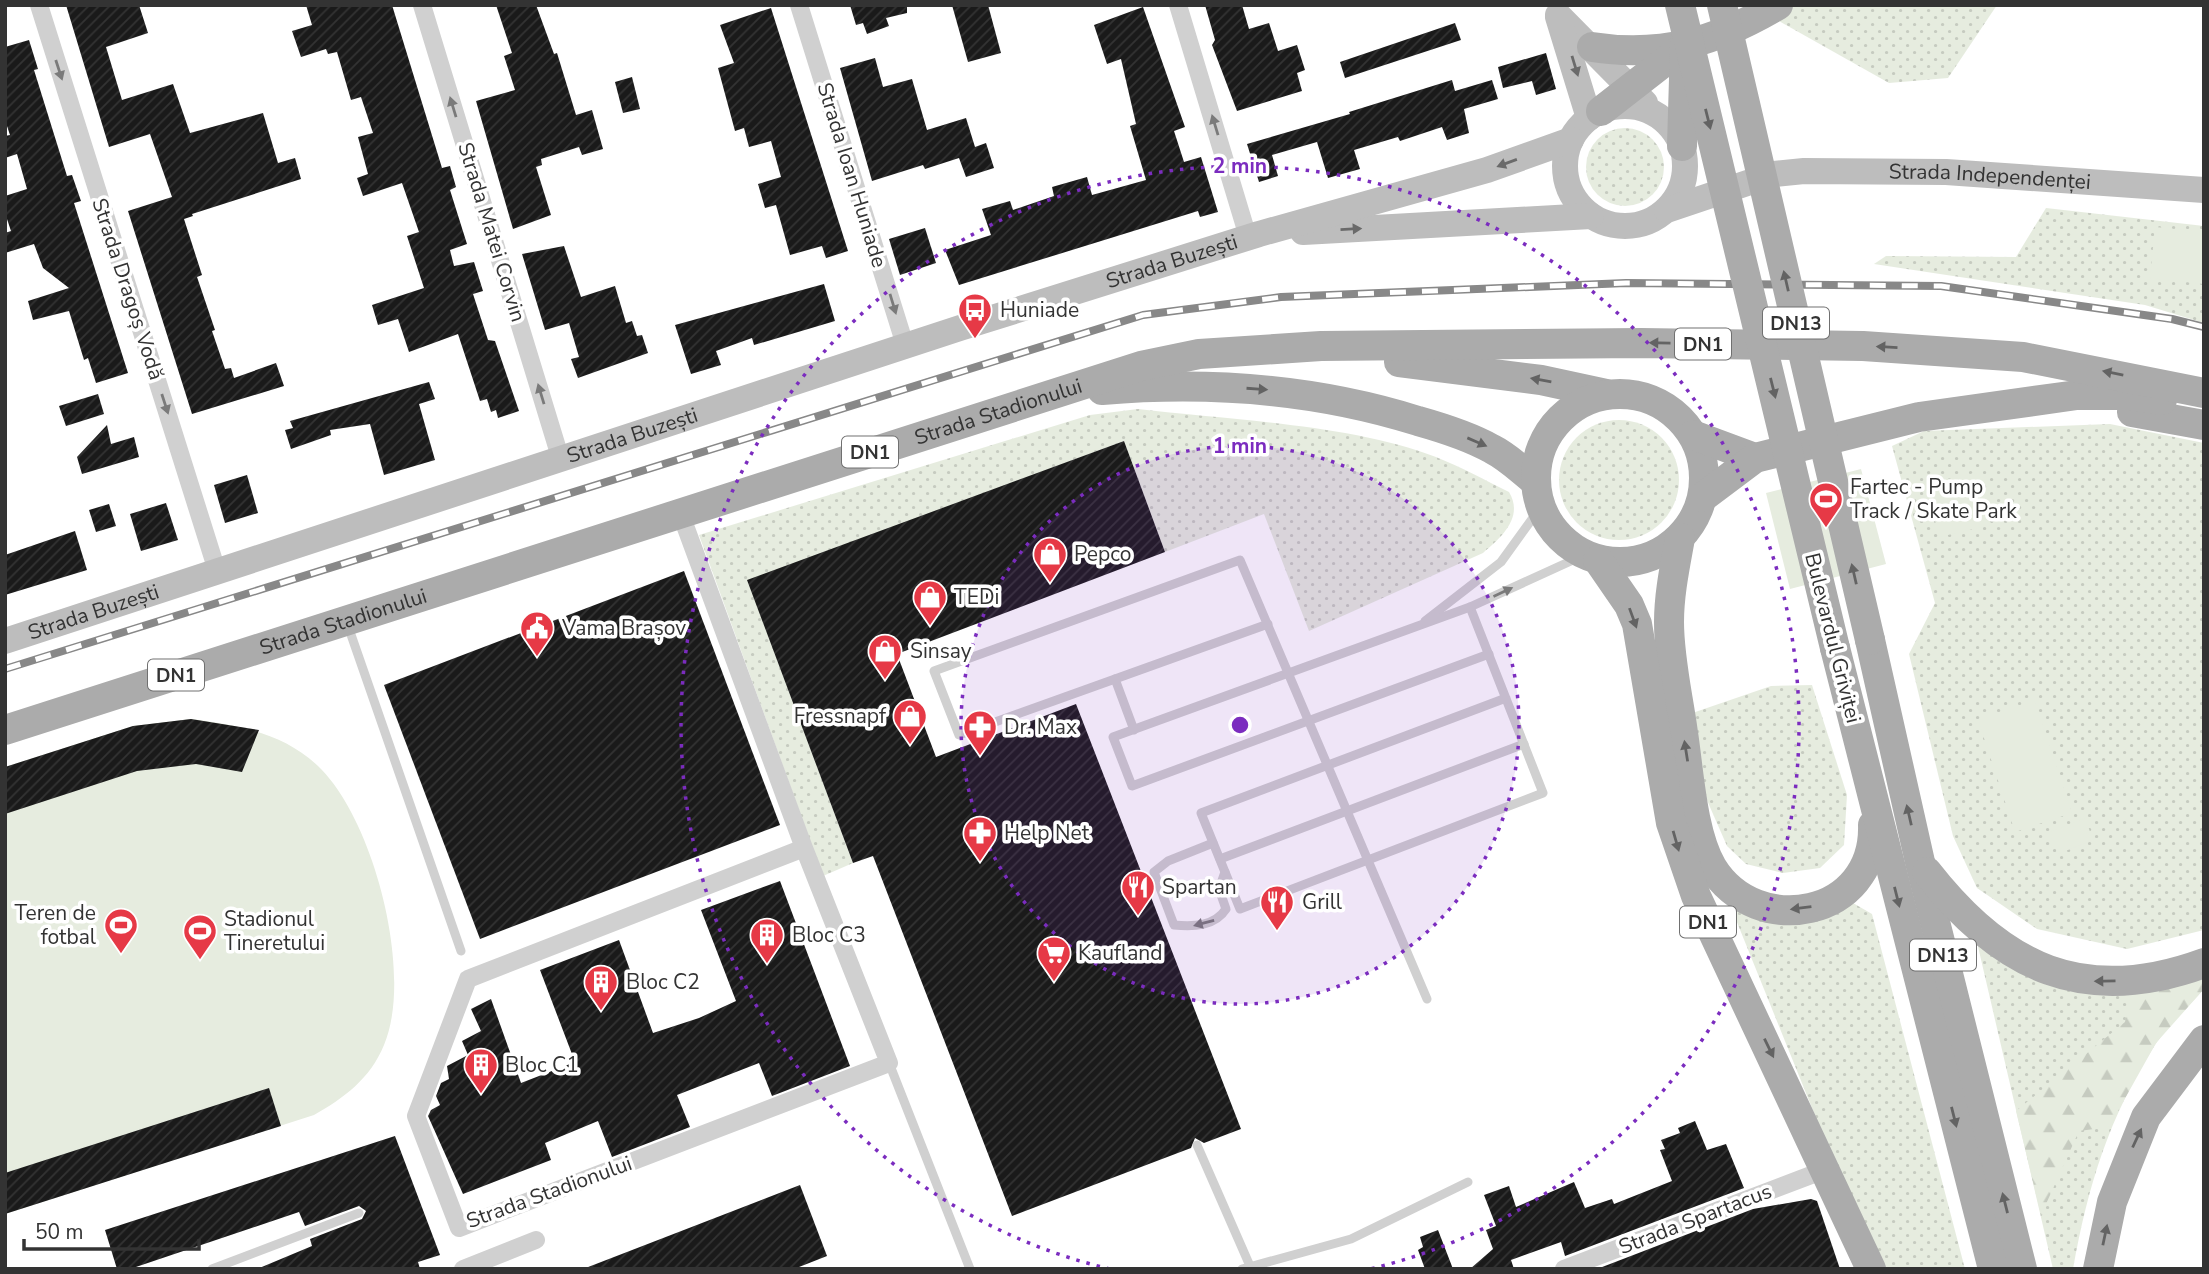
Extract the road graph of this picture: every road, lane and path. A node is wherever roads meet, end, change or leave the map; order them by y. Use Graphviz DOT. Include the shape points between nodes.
graph roads {
  1 [pos="39,5"];
  2 [pos="422,5"];
  3 [pos="799,5"];
  4 [pos="1178,5"];
  5 [pos="1680,5"];
  6 [pos="1722,5"];
  7 [pos="1778,5"];
  8 [pos="1556,10"];
  9 [pos="1685,45"];
  10 [pos="1592,47"];
  11 [pos="1632,87"];
  12 [pos="1655,114"];
  13 [pos="1595,115"];
  14 [pos="1571,140"];
  15 [pos="1684,153"];
  16 [pos="1774,174"];
  17 [pos="2204,190"];
  18 [pos="1667,210"];
  19 [pos="1591,216"];
  20 [pos="1254,235"];
  21 [pos="905,345"];
  22 [pos="1199,354"];
  23 [pos="2204,393"];
  24 [pos="1060,394"];
  25 [pos="1608,394"];
  26 [pos="2204,405"];
  27 [pos="1989,406"];
  28 [pos="2204,425"];
  29 [pos="1693,435"];
  30 [pos="1755,458"];
  31 [pos="561,460"];
  32 [pos="1538,495"];
  33 [pos="1703,497"];
  34 [pos="680,512"];
  35 [pos="1680,538"];
  36 [pos="1591,558"];
  37 [pos="218,573"];
  38 [pos="1470,607"];
  39 [pos="346,621"];
  40 [pos="1268,624"];
  41 [pos="1418,627"];
  42 [pos="5,641"];
  43 [pos="1489,654"];
  44 [pos="1290,673"];
  45 [pos="1115,680"];
  46 [pos="1506,698"];
  47 [pos="1310,721"];
  48 [pos="5,730"];
  49 [pos="1134,730"];
  50 [pos="1524,744"];
  51 [pos="1328,765"];
  52 [pos="1868,783"];
  53 [pos="1346,811"];
  54 [pos="1213,843"];
  55 [pos="804,848"];
  56 [pos="1220,859"];
  57 [pos="1367,860"];
  58 [pos="1920,862"];
  59 [pos="1224,872"];
  60 [pos="461,951"];
  61 [pos="2204,963"];
  62 [pos="1427,999"];
  63 [pos="2204,1040"];
  64 [pos="889,1063"];
  65 [pos="1197,1145"];
  66 [pos="1826,1169"];
  67 [pos="1468,1182"];
  68 [pos="359,1213"];
  69 [pos="536,1240"];
  70 [pos="1246,1267"];
  71 [pos="212,1269"];
  72 [pos="463,1269"];
  73 [pos="970,1269"];
  74 [pos="1564,1269"];
  75 [pos="1871,1269"];
  76 [pos="1993,1269"];
  77 [pos="2022,1269"];
  78 [pos="2098,1269"];
  1 -- 37 [label="street, Strada Dragoș Vodă, one-way"];
  31 -- 2 [label="street, Strada Matei Corvin, one-way"];
  3 -- 21 [label="street, Strada Ioan Huniade, one-way"];
  20 -- 4 [label="street, one-way"];
  5 -- 52 [label="main road, Bulevardul Griviței / DN13, one-way, bridge"];
  58 -- 6 [label="main road, Bulevardul Griviței / DN13, one-way, bridge"];
  7 -- 9 [label="main road" via="1721,34"];
  8 -- 10 [label="main road"];
  8 -- 13 [label="main road, one-way"];
  9 -- 10 [label="main road" via="1640,52"];
  9 -- 11 [label="main road"];
  9 -- 15 [label="main road"];
  10 -- 11 [label="main road"];
  11 -- 12 [label="main road"];
  11 -- 13 [label="main road"];
  12 -- 13 [label="main road" via="1628,106"];
  12 -- 15 [label="main road" via="1674,131"];
  13 -- 14 [label="main road"];
  14 -- 19 [label="main road" via="1566,176 1574,198"];
  14 -- 20 [label="main road, Strada Buzești, one-way" via="1487,170"];
  15 -- 16 [label="main road, Strada Independenței" via="1729,169"];
  15 -- 18 [label="main road" via="1682,187"];
  16 -- 17 [label="main road, Strada Independenței" via="1877,170"];
  16 -- 18 [label="main road, Strada Independenței"];
  18 -- 19 [label="main road" via="1636,226 1612,225"];
  20 -- 19 [label="main road, Strada Buzești, one-way"];
  20 -- 21 [label="main road, Strada Buzești"];
  21 -- 31 [label="main road, Strada Buzești"];
  23 -- 22 [label="main road, DN1, one-way" via="2023,357 1863,346 1335,346"];
  22 -- 24 [label="main road, Strada Stadionului / DN1" via="1141,366"];
  25 -- 22 [label="main road, one-way" via="1422,364"];
  24 -- 32 [label="main road, DN1, one-way" via="1188,386 1334,398 1447,430 1492,449"];
  24 -- 34 [label="main road, Strada Stadionului / DN1"];
  25 -- 29 [label="main road" via="1633,394 1656,402 1677,415"];
  25 -- 32 [label="main road" via="1578,403 1554,424 1541,451"];
  26 -- 27 [label="main road" via="2127,396 2077,396"];
  27 -- 28 [label="main road" via="2102,408"];
  27 -- 30 [label="main road" via="1919,417"];
  29 -- 30 [label="main road"];
  29 -- 33 [label="main road" via="1700,452"];
  30 -- 33 [label="main road"];
  31 -- 37 [label="main road, Strada Buzești"];
  32 -- 36 [label="main road" via="1553,530 1566,545"];
  32 -- 41 [label="lane" via="1501,562"];
  33 -- 35 [label="main road"];
  34 -- 39 [label="main road, Strada Stadionului / DN1"];
  34 -- 55 [label="street"];
  35 -- 36 [label="main road" via="1642,560 1620,563"];
  52 -- 35 [label="main road, one-way" via="1873,846 1860,878 1845,892 1822,905 1778,910 1741,898 1726,885 1711,865 1701,835 1670,648 1671,589"];
  38 -- 36 [label="lane, one-way"];
  36 -- 66 [label="main road, DN1, one-way" via="1629,605 1637,624 1660,764 1680,854 1696,896"];
  37 -- 42 [label="main road, Strada Buzești"];
  38 -- 41 [label="lane"];
  38 -- 43 [label="lane"];
  39 -- 48 [label="main road, Strada Stadionului / DN1"];
  39 -- 60 [label="lane"];
  40 -- 44 [label="lane"];
  40 -- 45 [label="lane"];
  40 -- 45 [label="lane" via="1240,560 934,671 959,734"];
  41 -- 44 [label="lane"];
  43 -- 46 [label="lane"];
  43 -- 47 [label="lane"];
  44 -- 47 [label="lane"];
  44 -- 49 [label="lane"];
  45 -- 49 [label="lane"];
  46 -- 50 [label="lane"];
  46 -- 51 [label="lane"];
  47 -- 49 [label="lane" via="1132,786 1113,737"];
  47 -- 51 [label="lane"];
  50 -- 53 [label="lane"];
  50 -- 57 [label="lane" via="1543,793"];
  51 -- 53 [label="lane"];
  51 -- 54 [label="lane" via="1201,813"];
  52 -- 76 [label="main road, Bulevardul Griviței / DN13, one-way"];
  53 -- 56 [label="lane"];
  53 -- 57 [label="lane"];
  54 -- 56 [label="lane"];
  59 -- 54 [label="lane, one-way" via="1219,889 1226,909 1220,919 1193,927 1174,925 1154,872 1168,861"];
  55 -- 64 [label="street"];
  55 -- 64 [label="street, Strada Stadionului" via="468,979 416,1116 459,1228"];
  56 -- 59 [label="lane"];
  57 -- 59 [label="lane" via="1240,909"];
  57 -- 62 [label="lane"];
  61 -- 58 [label="main road, one-way" via="2173,975 2135,981 2094,982 2058,974 2013,955 1981,932"];
  77 -- 58 [label="main road, Bulevardul Griviței / DN13, one-way"];
  78 -- 63 [label="main road, one-way" via="2112,1202 2133,1147 2168,1084"];
  64 -- 73 [label="lane"];
  65 -- 70 [label="lane"];
  66 -- 74 [label="street, Strada Spartacus"];
  66 -- 75 [label="main road, DN1"];
  67 -- 70 [label="lane" via="1351,1239"];
  68 -- 71 [label="lane"];
  69 -- 72 [label="street"];
}
